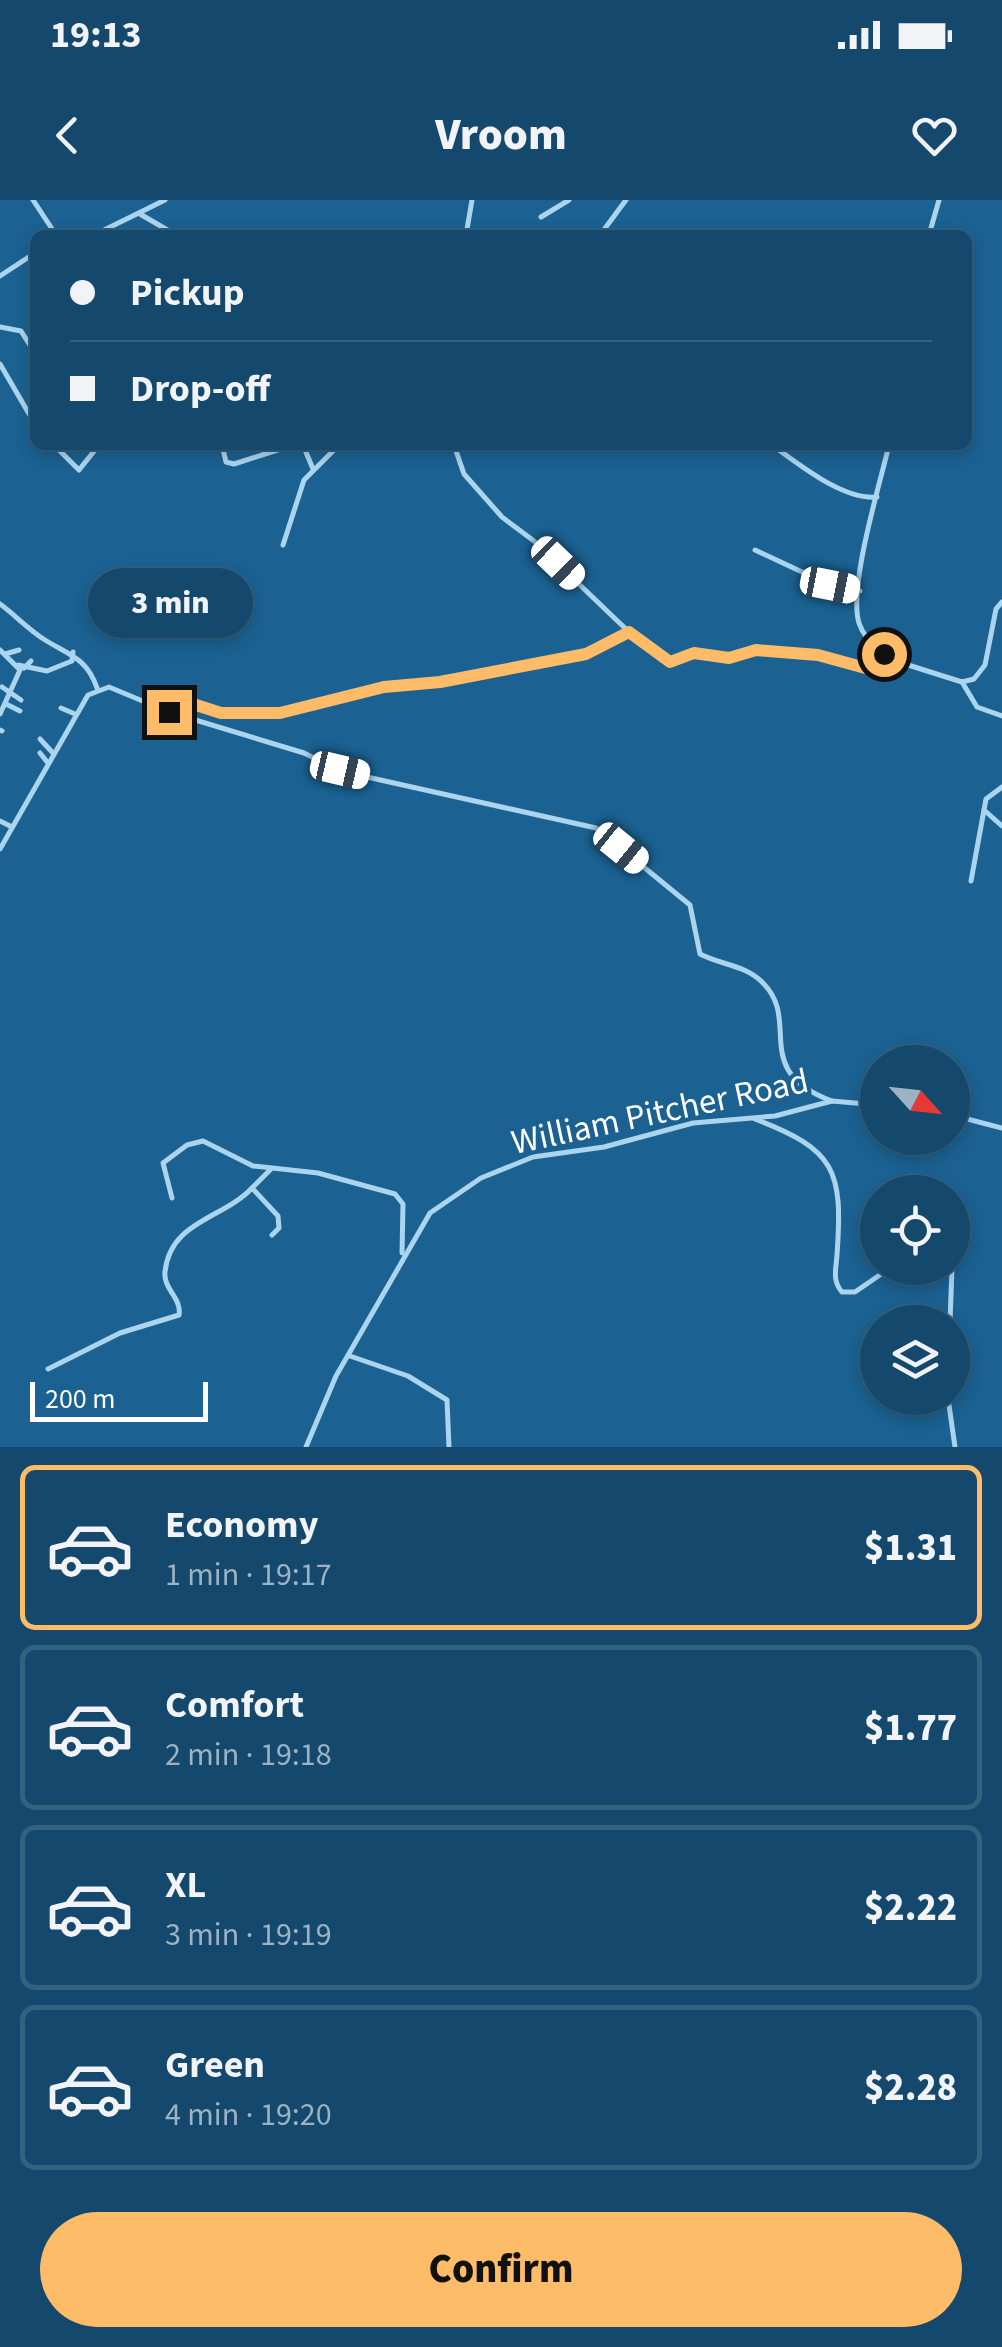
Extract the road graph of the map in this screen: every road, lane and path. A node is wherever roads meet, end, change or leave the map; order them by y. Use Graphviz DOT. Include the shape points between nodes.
graph roads {
  1 [pos="33,200"];
  2 [pos="164,200"];
  3 [pos="472,200"];
  4 [pos="569,200"];
  5 [pos="612,200"];
  6 [pos="626,200"];
  7 [pos="939,200"];
  8 [pos="621,207"];
  9 [pos="139,213"];
  10 [pos="541,218"];
  11 [pos="52,230"];
  12 [pos="104,230"];
  13 [pos="168,230"];
  14 [pos="467,230"];
  15 [pos="604,230"];
  16 [pos="931,230"];
  17 [pos="30,256"];
  18 [pos="0,276"];
  19 [pos="0,328"];
  20 [pos="30,346"];
  21 [pos="0,364"];
  22 [pos="30,415"];
  23 [pos="59,450"];
  24 [pos="96,450"];
  25 [pos="223,450"];
  26 [pos="276,450"];
  27 [pos="305,450"];
  28 [pos="334,450"];
  29 [pos="456,450"];
  30 [pos="780,450"];
  31 [pos="888,450"];
  32 [pos="313,469"];
  33 [pos="877,497"];
  34 [pos="283,545"];
  35 [pos="755,550"];
  36 [pos="860,590"];
  37 [pos="1002,602"];
  38 [pos="0,604"];
  39 [pos="629,632"];
  40 [pos="19,650"];
  41 [pos="3,652"];
  42 [pos="72,652"];
  43 [pos="884,654"];
  44 [pos="32,661"];
  45 [pos="904,664"];
  46 [pos="21,667"];
  47 [pos="880,672"];
  48 [pos="962,682"];
  49 [pos="2,687"];
  50 [pos="97,689"];
  51 [pos="11,694"];
  52 [pos="21,700"];
  53 [pos="6,704"];
  54 [pos="61,708"];
  55 [pos="20,712"];
  56 [pos="169,712"];
  57 [pos="0,714"];
  58 [pos="75,714"];
  59 [pos="1002,716"];
  60 [pos="40,739"];
  61 [pos="40,753"];
  62 [pos="53,753"];
  63 [pos="48,763"];
  64 [pos="1002,787"];
  65 [pos="984,810"];
  66 [pos="0,821"];
  67 [pos="1002,826"];
  68 [pos="12,827"];
  69 [pos="0,847"];
  70 [pos="971,881"];
  71 [pos="832,1101"];
  72 [pos="860,1104"];
  73 [pos="752,1118"];
  74 [pos="970,1120"];
  75 [pos="1002,1128"];
  76 [pos="273,1167"];
  77 [pos="252,1188"];
  78 [pos="172,1198"];
  79 [pos="272,1235"];
  80 [pos="402,1256"];
  81 [pos="866,1285"];
  82 [pos="350,1356"];
  83 [pos="48,1369"];
  84 [pos="950,1415"];
  85 [pos="306,1447"];
  86 [pos="449,1447"];
  87 [pos="955,1447"];
  1 -- 11 [label="street"];
  2 -- 9 [label="street"];
  3 -- 14 [label="street"];
  4 -- 10 [label="street"];
  5 -- 8 [label="street"];
  6 -- 8 [label="street"];
  7 -- 16 [label="street"];
  8 -- 15 [label="street"];
  9 -- 12 [label="street"];
  9 -- 13 [label="street"];
  17 -- 18 [label="street"];
  19 -- 20 [label="street" via="15,327"];
  21 -- 22 [label="street"];
  23 -- 24 [label="street" via="79,470"];
  25 -- 26 [label="street" via="230,464"];
  27 -- 32 [label="street"];
  28 -- 32 [label="street"];
  29 -- 39 [label="street" via="464,474 502,517"];
  30 -- 33 [label="street" via="830,482"];
  31 -- 33 [label="street"];
  32 -- 34 [label="street"];
  33 -- 36 [label="street"];
  35 -- 36 [label="street" via="830,585"];
  36 -- 43 [label="street" via="859,623"];
  37 -- 48 [label="street" via="981,672"];
  38 -- 42 [label="street"];
  39 -- 47 [label="street" via="670,662 694,653 729,658 756,650 818,655"];
  39 -- 56 [label="street" via="586,654 384,687 280,713 221,713 193,704"];
  40 -- 41 [label="street"];
  41 -- 46 [label="street"];
  42 -- 46 [label="street" via="72,661 60,668"];
  42 -- 50 [label="street" via="91,670"];
  43 -- 45 [label="street"];
  43 -- 47 [label="street"];
  44 -- 46 [label="street"];
  45 -- 47 [label="street"];
  45 -- 48 [label="street"];
  46 -- 51 [label="street"];
  48 -- 59 [label="street" via="978,707"];
  49 -- 51 [label="street"];
  50 -- 56 [label="street"];
  50 -- 58 [label="street"];
  51 -- 52 [label="street"];
  51 -- 53 [label="street"];
  53 -- 55 [label="street"];
  53 -- 57 [label="street"];
  54 -- 58 [label="street"];
  56 -- 71 [label="street" via="304,752 340,770 596,828 690,906 700,954 766,985 775,999 784,1062 799,1084"];
  58 -- 62 [label="street"];
  60 -- 62 [label="street"];
  61 -- 63 [label="street"];
  62 -- 63 [label="street"];
  63 -- 68 [label="street"];
  64 -- 65 [label="street" via="986,799"];
  65 -- 67 [label="street"];
  65 -- 70 [label="street"];
  66 -- 68 [label="street"];
  68 -- 69 [label="street"];
  71 -- 72 [label="street, William Pitcher Road"];
  71 -- 73 [label="street, William Pitcher Road"];
  73 -- 80 [label="street, William Pitcher Road" via="693,1123 533,1157 481,1178 430,1213"];
  73 -- 81 [label="street" via="818,1149 839,1196 835,1278 842,1292"];
  74 -- 75 [label="street"];
  76 -- 77 [label="street"];
  76 -- 78 [label="street" via="242,1162 196,1141 162,1164"];
  76 -- 80 [label="street" via="395,1194 404,1215"];
  77 -- 79 [label="street" via="278,1216 280,1228"];
  77 -- 83 [label="street" via="178,1238 165,1282 179,1315 120,1333"];
  80 -- 82 [label="street, William Pitcher Road"];
  82 -- 85 [label="street, William Pitcher Road"];
  82 -- 86 [label="street" via="408,1376 447,1400"];
  84 -- 87 [label="street"];
}
